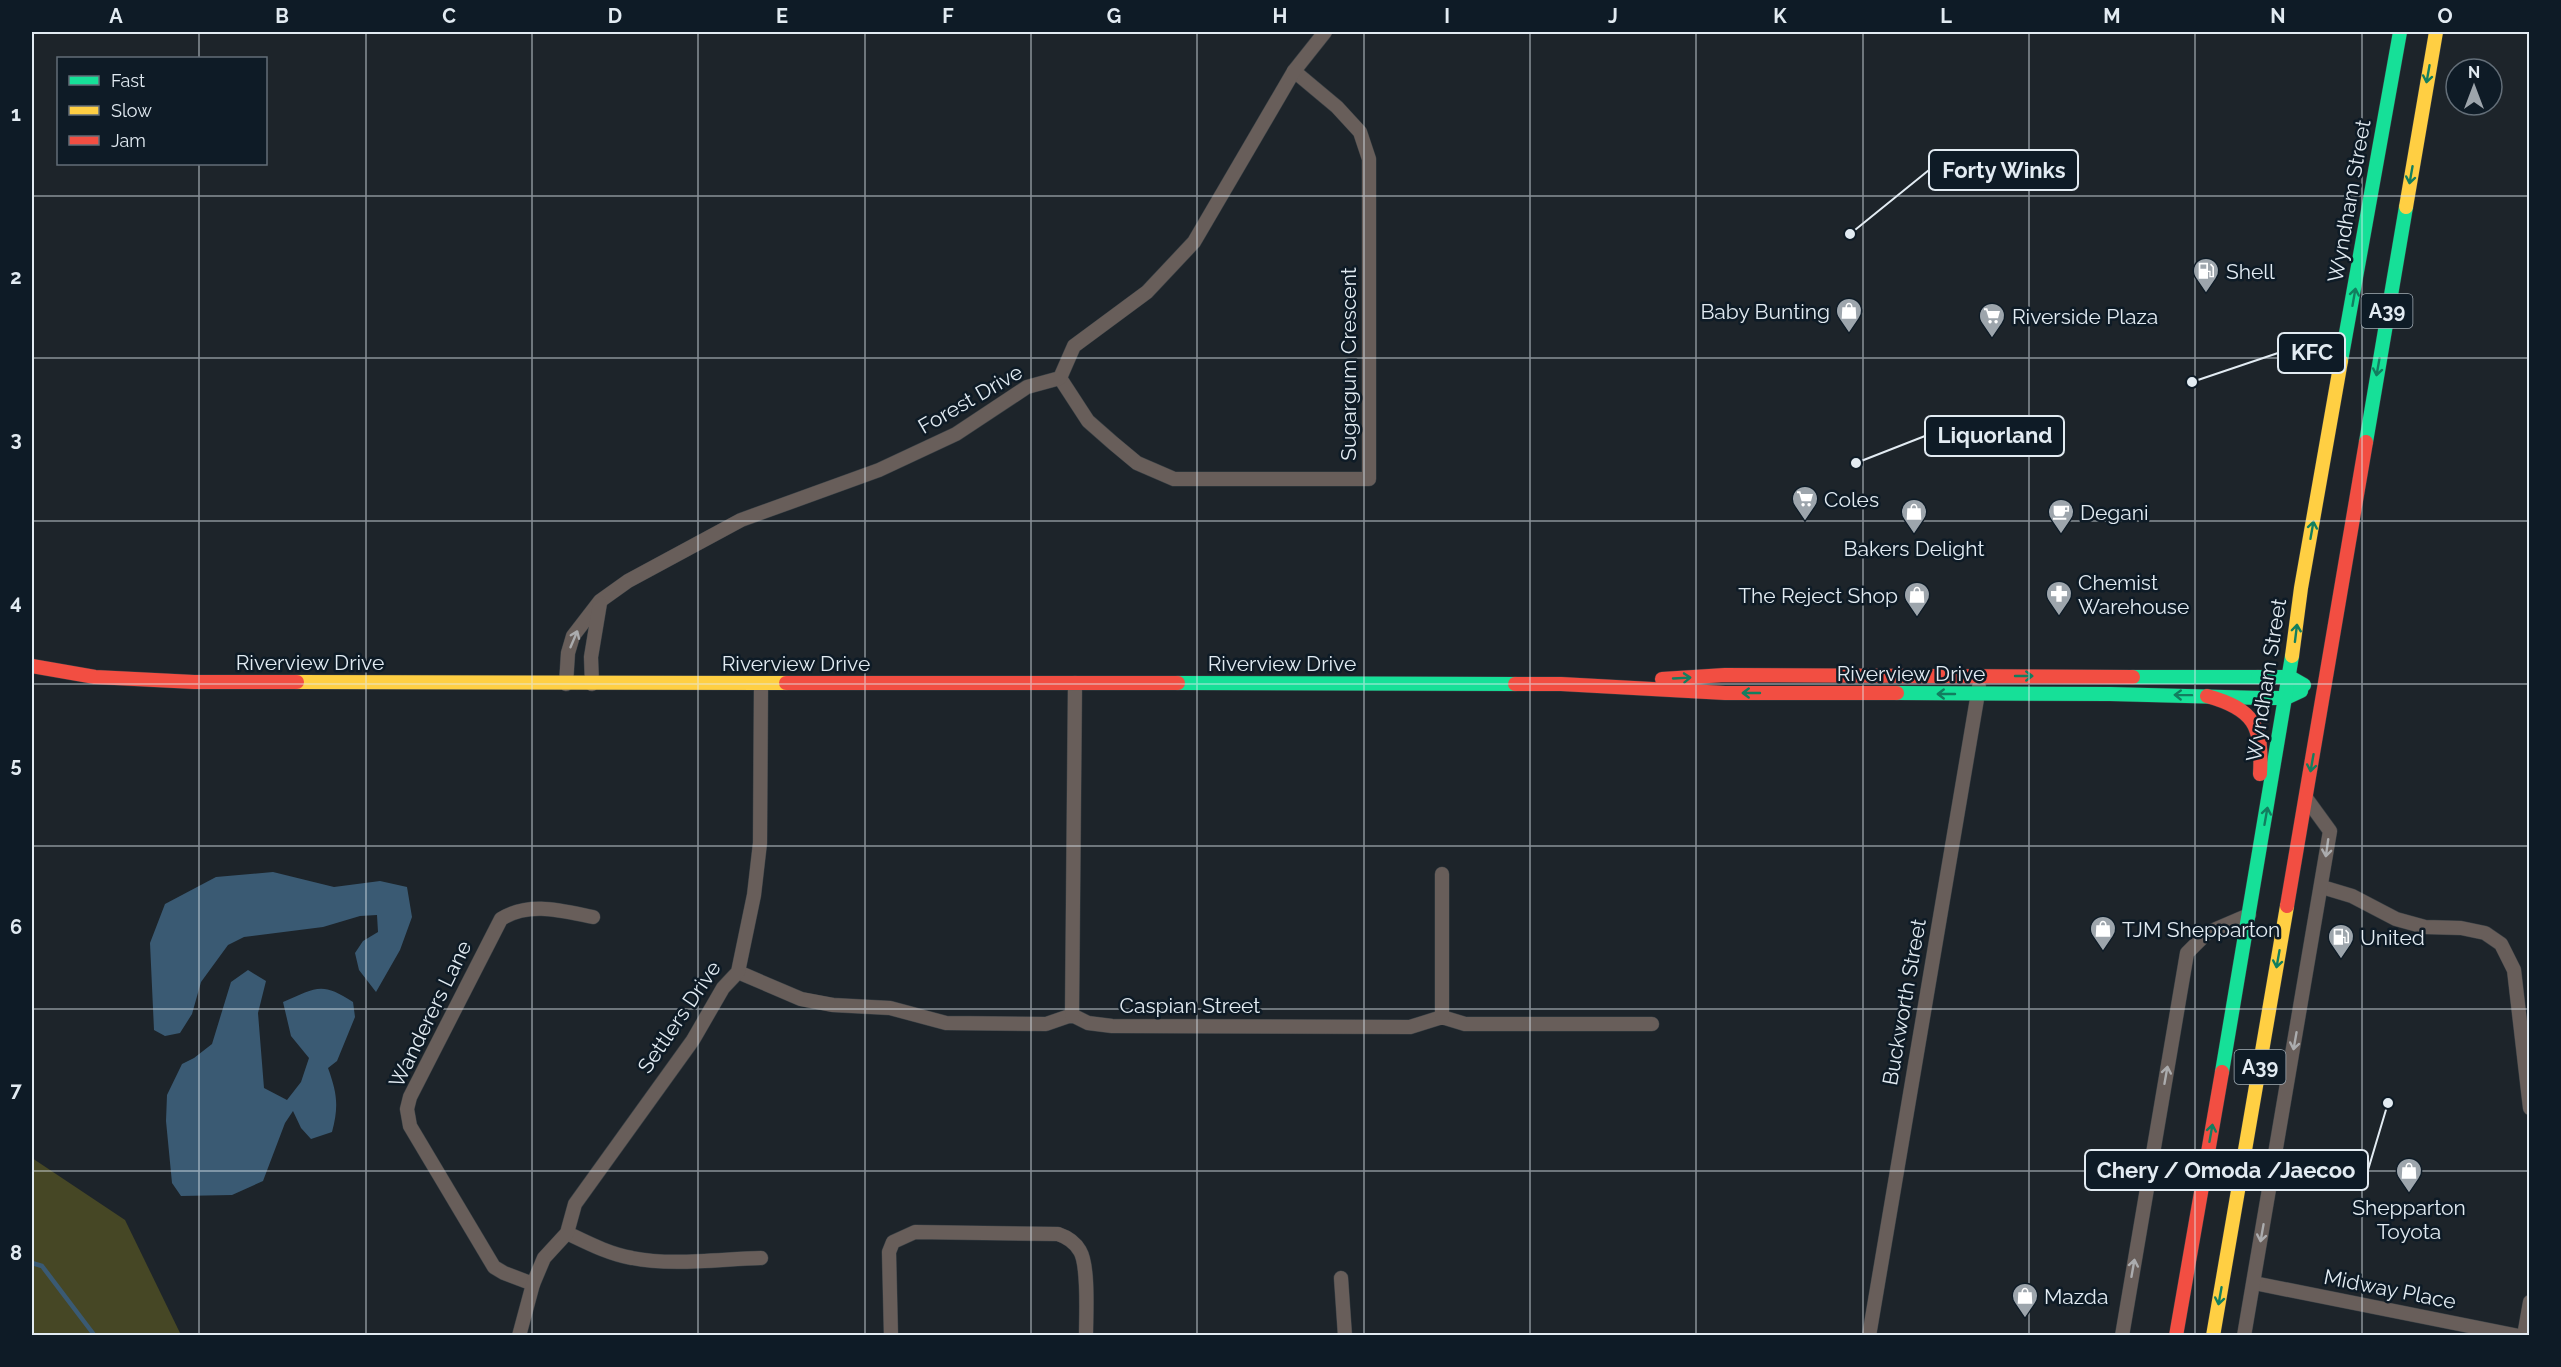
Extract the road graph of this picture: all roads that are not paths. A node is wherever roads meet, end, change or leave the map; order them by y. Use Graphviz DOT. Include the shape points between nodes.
graph roads {
  1 [pos="1325,32"];
  2 [pos="2400,32"];
  3 [pos="2436,32"];
  4 [pos="1294,71"];
  5 [pos="2421,117"];
  6 [pos="2379,155"];
  7 [pos="1060,378"];
  8 [pos="2367,433"];
  9 [pos="600,601"];
  10 [pos="32,666"];
  11 [pos="1980,676"];
  12 [pos="2290,677"];
  13 [pos="1075,683"];
  14 [pos="566,684"];
  15 [pos="592,684"];
  16 [pos="761,684"];
  17 [pos="1561,684"];
  18 [pos="2308,687"];
  19 [pos="1977,694"];
  20 [pos="2207,696"];
  21 [pos="2286,698"];
  22 [pos="2318,728"];
  23 [pos="2306,798"];
  24 [pos="1442,874"];
  25 [pos="2322,887"];
  26 [pos="2249,913"];
  27 [pos="593,917"];
  28 [pos="738,972"];
  29 [pos="1072,1015"];
  30 [pos="1442,1017"];
  31 [pos="1652,1024"];
  32 [pos="2529,1108"];
  33 [pos="567,1233"];
  34 [pos="761,1258"];
  35 [pos="1341,1278"];
  36 [pos="2254,1283"];
  37 [pos="533,1284"];
  38 [pos="2529,1302"];
  39 [pos="2125,1332"];
  40 [pos="519,1335"];
  41 [pos="891,1335"];
  42 [pos="1086,1335"];
  43 [pos="1345,1335"];
  44 [pos="1869,1335"];
  45 [pos="2176,1335"];
  46 [pos="2213,1335"];
  47 [pos="2244,1335"];
  48 [pos="2519,1335"];
  49 [pos="2524,1335"];
  1 -- 4 [label="street"];
  2 -- 6 [label="main road, Wyndham Street / A39"];
  3 -- 5 [label="main road, A39, one-way"];
  4 -- 7 [label="street" via="1194,242 1147,292 1074,346"];
  4 -- 7 [label="street, Sugargum Crescent" via="1360,132 1369,159 1369,479 1174,479 1137,464 1088,421"];
  5 -- 6 [label="main road" via="2398,143"];
  5 -- 8 [label="main road, A39, one-way"];
  12 -- 6 [label="main road, Wyndham Street / A39, one-way" via="2301,588"];
  7 -- 9 [label="street, Forest Drive" via="1027,387 956,434 879,470 741,520 628,581"];
  8 -- 18 [label="main road" via="2350,482 2319,654"];
  8 -- 22 [label="main road, A39"];
  14 -- 9 [label="street, Forest Drive, one-way" via="573,636"];
  9 -- 15 [label="street" via="591,657"];
  10 -- 14 [label="main road, Riverview Drive" via="143,681"];
  11 -- 12 [label="main road, Riverview Drive, one-way"];
  17 -- 11 [label="main road, Riverview Drive, one-way" via="1725,675"];
  11 -- 19 [label="street, Buckworth Street"];
  12 -- 18 [label="main road"];
  12 -- 21 [label="main road, Wyndham Street / A39"];
  13 -- 16 [label="main road, Riverview Drive"];
  13 -- 17 [label="main road, Riverview Drive"];
  13 -- 29 [label="street"];
  14 -- 15 [label="main road, Riverview Drive"];
  15 -- 16 [label="main road, Riverview Drive"];
  16 -- 28 [label="street, Settlers Drive" via="760,843"];
  19 -- 17 [label="main road, Riverview Drive, one-way" via="1725,693"];
  18 -- 21 [label="main road"];
  18 -- 22 [label="main road" via="2319,705"];
  20 -- 19 [label="main road, Riverview Drive, one-way"];
  19 -- 44 [label="street, Buckworth Street"];
  20 -- 21 [label="main road, Riverview Drive"];
  20 -- 26 [label="main road" via="2226,700 2248,712 2261,739 2247,861"];
  26 -- 21 [label="main road, Wyndham Street / A39, one-way"];
  22 -- 23 [label="main road, A39, one-way"];
  23 -- 25 [label="street, one-way" via="2330,831"];
  23 -- 46 [label="main road, A39, one-way"];
  24 -- 30 [label="street"];
  25 -- 32 [label="street" via="2352,896 2396,919 2426,927 2485,933 2501,944 2514,970"];
  25 -- 36 [label="street, one-way"];
  39 -- 26 [label="street, one-way" via="2187,953 2207,933"];
  45 -- 26 [label="main road, Wyndham Street / A39, one-way"];
  27 -- 37 [label="street, Wanderers Lane" via="553,909 524,909 501,919 410,1096 407,1109 410,1125 494,1267"];
  28 -- 29 [label="street" via="801,999 890,1008 946,1023 1046,1024"];
  28 -- 33 [label="street, Settlers Drive" via="580,1195"];
  29 -- 30 [label="street, Caspian Street" via="1088,1023 1112,1026 1410,1027"];
  30 -- 31 [label="street" via="1465,1024"];
  33 -- 34 [label="street" via="632,1258"];
  33 -- 37 [label="street, Settlers Drive" via="549,1251"];
  35 -- 43 [label="street"];
  36 -- 47 [label="street"];
  36 -- 48 [label="street, Midway Place"];
  37 -- 40 [label="street, Settlers Drive"];
  38 -- 49 [label="street"];
  41 -- 42 [label="street" via="888,1252 898,1238 915,1232 1067,1237 1079,1248 1084,1262"];
}
